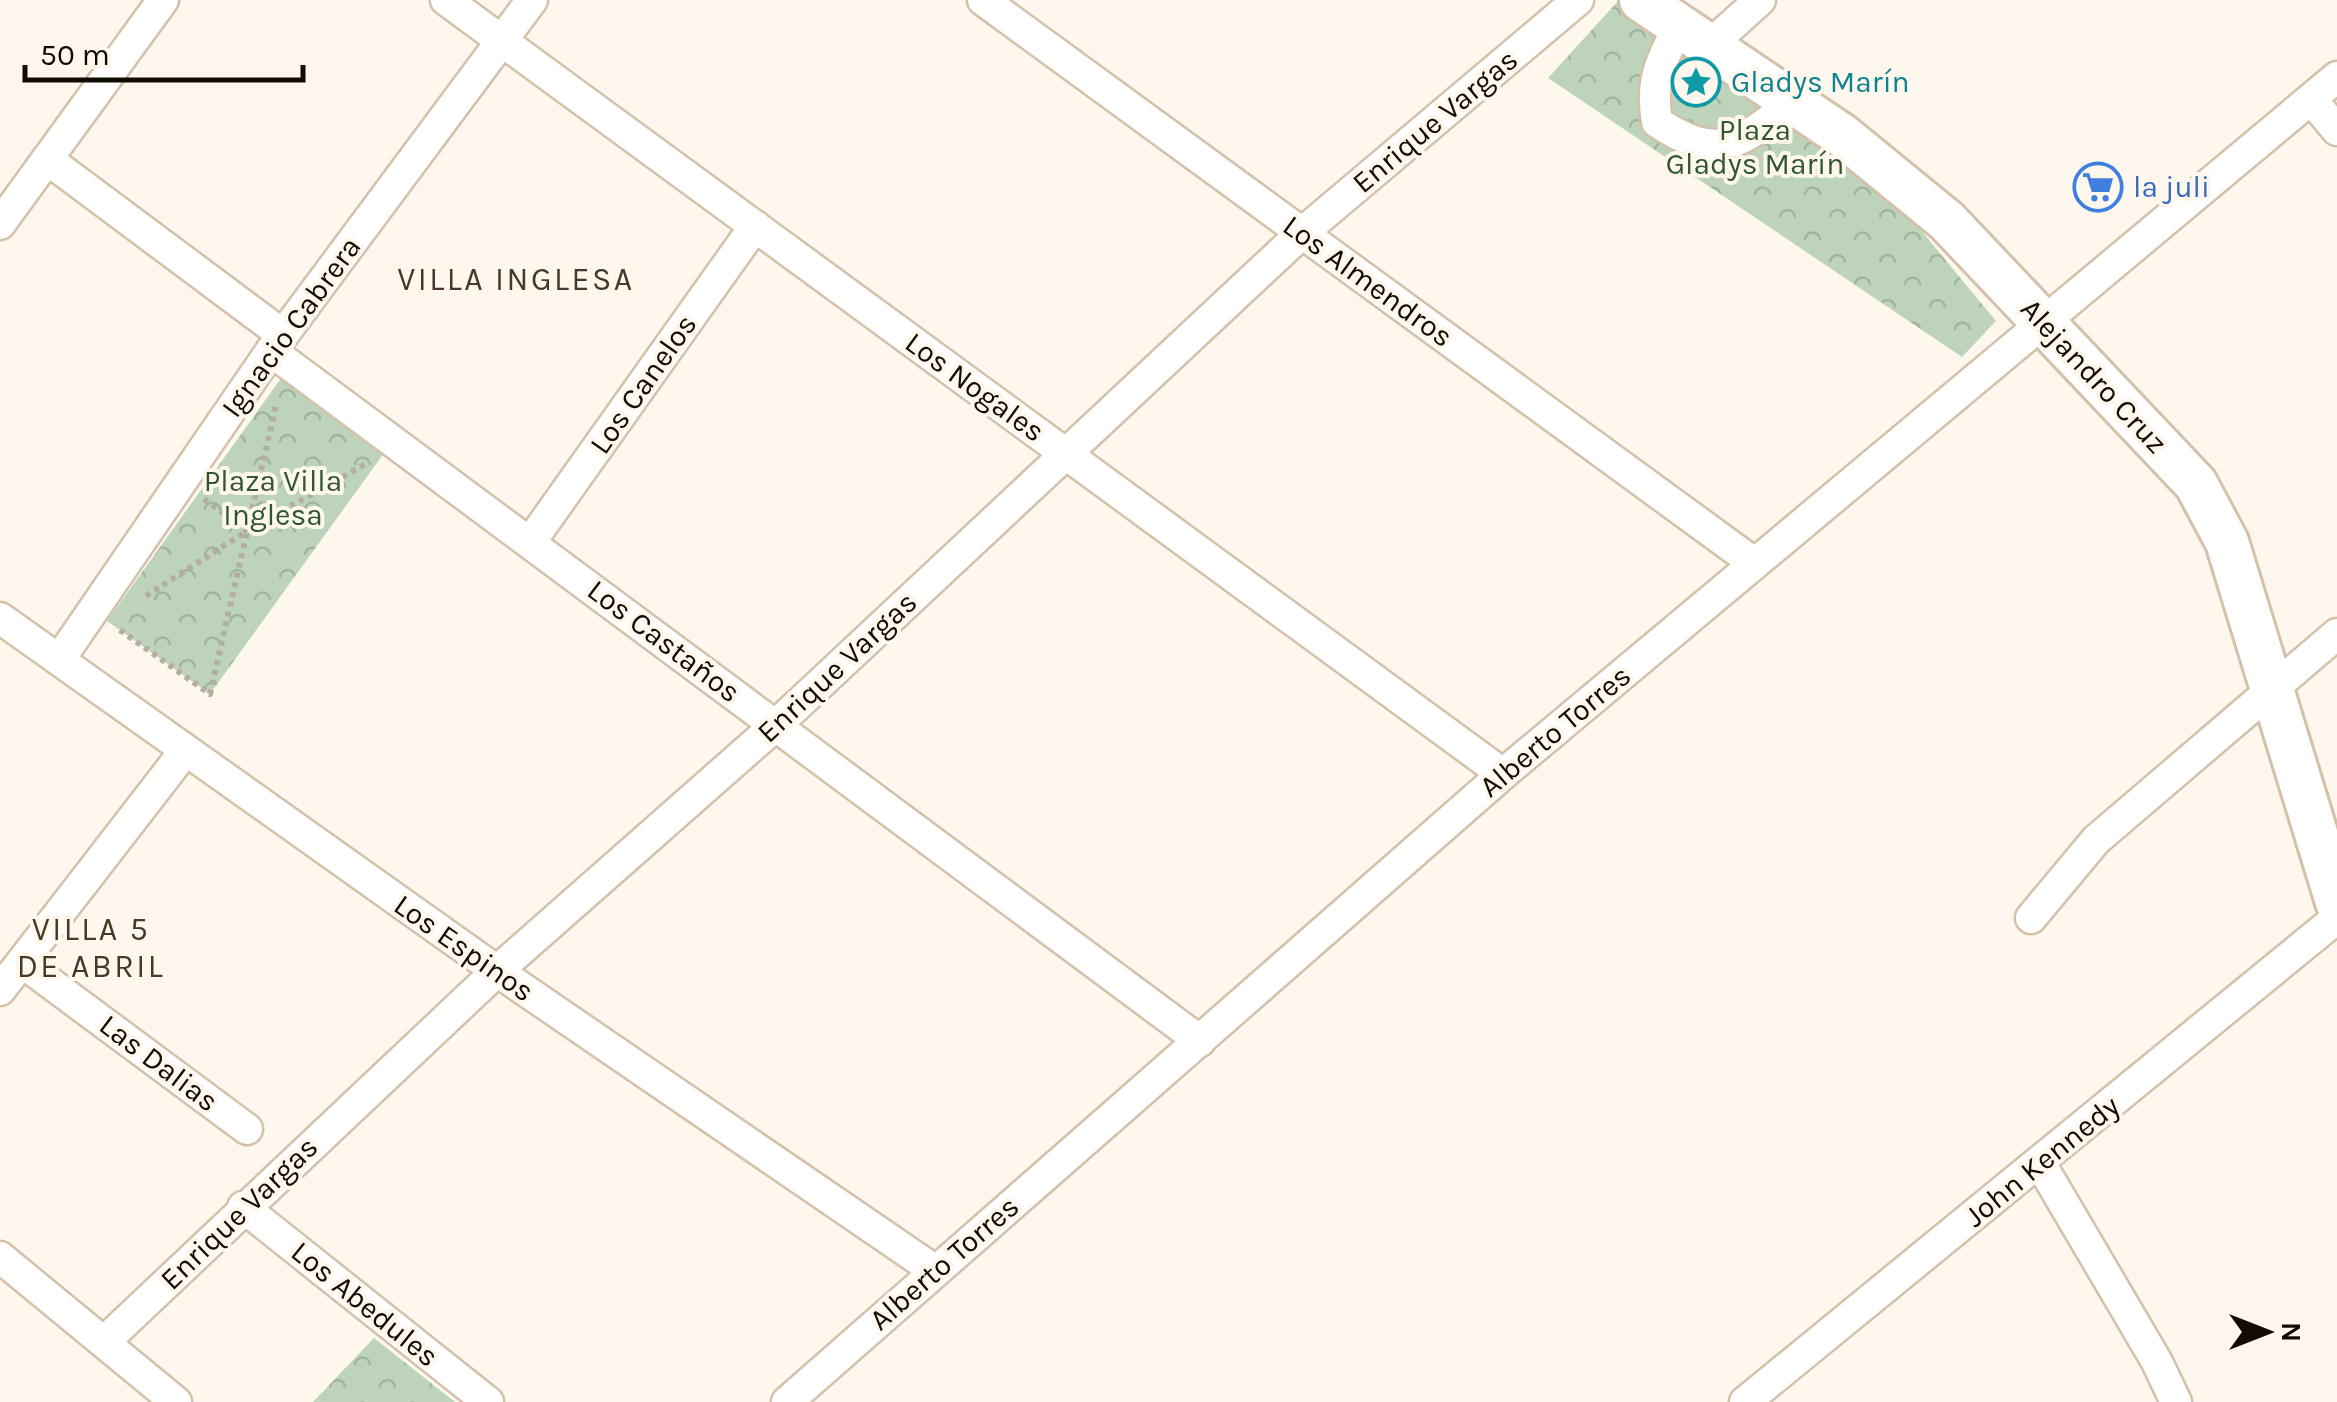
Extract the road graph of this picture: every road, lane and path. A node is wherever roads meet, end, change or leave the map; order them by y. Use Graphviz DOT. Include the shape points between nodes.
graph roads {
  1 [pos="163,0"];
  2 [pos="446,0"];
  3 [pos="532,0"];
  4 [pos="983,0"];
  5 [pos="1578,0"];
  6 [pos="1641,0"];
  7 [pos="1760,0"];
  8 [pos="1695,35"];
  9 [pos="502,40"];
  10 [pos="2337,77"];
  11 [pos="2311,99"];
  12 [pos="1794,102"];
  13 [pos="2337,130"];
  14 [pos="48,159"];
  15 [pos="0,224"];
  16 [pos="755,226"];
  17 [pos="1302,233"];
  18 [pos="2045,324"];
  19 [pos="277,343"];
  20 [pos="278,396"];
  21 [pos="384,453"];
  22 [pos="1067,454"];
  23 [pos="198,494"];
  24 [pos="248,531"];
  25 [pos="531,541"];
  26 [pos="1754,563"];
  27 [pos="138,601"];
  28 [pos="0,618"];
  29 [pos="107,621"];
  30 [pos="2337,634"];
  31 [pos="59,660"];
  32 [pos="2268,689"];
  33 [pos="775,726"];
  34 [pos="185,751"];
  35 [pos="1503,774"];
  36 [pos="2337,902"];
  37 [pos="2031,918"];
  38 [pos="2337,918"];
  39 [pos="22,962"];
  40 [pos="497,971"];
  41 [pos="0,990"];
  42 [pos="1200,1041"];
  43 [pos="248,1129"];
  44 [pos="2040,1164"];
  45 [pos="243,1207"];
  46 [pos="0,1256"];
  47 [pos="934,1270"];
  48 [pos="104,1342"];
  49 [pos="176,1402"];
  50 [pos="488,1402"];
  51 [pos="787,1402"];
  52 [pos="1745,1402"];
  53 [pos="2176,1402"];
  1 -- 14 [label="street"];
  2 -- 9 [label="street, Los Nogales"];
  3 -- 9 [label="street, Ignacio Cabrera"];
  4 -- 17 [label="street, Los Almendros"];
  5 -- 17 [label="street, Enrique Vargas"];
  6 -- 8 [label="main road, Alejandro Cruz"];
  7 -- 8 [label="street"];
  8 -- 12 [label="main road, Alejandro Cruz"];
  8 -- 12 [label="street" via="1656,67 1658,122 1678,136 1704,147 1732,146"];
  9 -- 16 [label="street, Los Nogales"];
  9 -- 19 [label="street, Ignacio Cabrera"];
  10 -- 11 [label="street, Alberto Torres"];
  11 -- 13 [label="street"];
  11 -- 18 [label="street, Alberto Torres"];
  12 -- 18 [label="main road, Alejandro Cruz" via="1948,221"];
  14 -- 15 [label="street"];
  14 -- 19 [label="street, Los Castaños"];
  16 -- 22 [label="street, Los Nogales"];
  16 -- 25 [label="street, Los Canelos"];
  17 -- 22 [label="street, Enrique Vargas"];
  17 -- 26 [label="street, Los Almendros"];
  18 -- 26 [label="street, Alberto Torres"];
  18 -- 32 [label="main road, Alejandro Cruz" via="2213,509"];
  19 -- 25 [label="street, Los Castaños"];
  19 -- 31 [label="street, Ignacio Cabrera"];
  20 -- 24 [label="path"];
  21 -- 24 [label="path"];
  22 -- 33 [label="street, Enrique Vargas"];
  22 -- 35 [label="street, Los Nogales"];
  23 -- 24 [label="path"];
  24 -- 27 [label="path"];
  24 -- 29 [label="path" via="210,694"];
  25 -- 33 [label="street, Los Castaños"];
  26 -- 35 [label="street, Alberto Torres"];
  28 -- 31 [label="street, Los Espinos"];
  30 -- 32 [label="street"];
  31 -- 34 [label="street, Los Espinos"];
  32 -- 36 [label="main road, Alejandro Cruz"];
  32 -- 37 [label="street" via="2096,840"];
  33 -- 40 [label="street, Enrique Vargas"];
  33 -- 42 [label="street, Los Castaños"];
  34 -- 39 [label="street"];
  34 -- 40 [label="street, Los Espinos"];
  35 -- 42 [label="street, Alberto Torres"];
  38 -- 44 [label="street, John Kennedy"];
  39 -- 41 [label="street"];
  39 -- 43 [label="street, Las Dalias"];
  40 -- 45 [label="street, Enrique Vargas"];
  40 -- 47 [label="street, Los Espinos"];
  42 -- 47 [label="street, Alberto Torres"];
  44 -- 52 [label="street, John Kennedy"];
  44 -- 53 [label="street"];
  45 -- 48 [label="street, Enrique Vargas"];
  45 -- 50 [label="street, Los Abedules"];
  46 -- 48 [label="street"];
  47 -- 51 [label="street, Alberto Torres"];
  48 -- 49 [label="street"];
}
